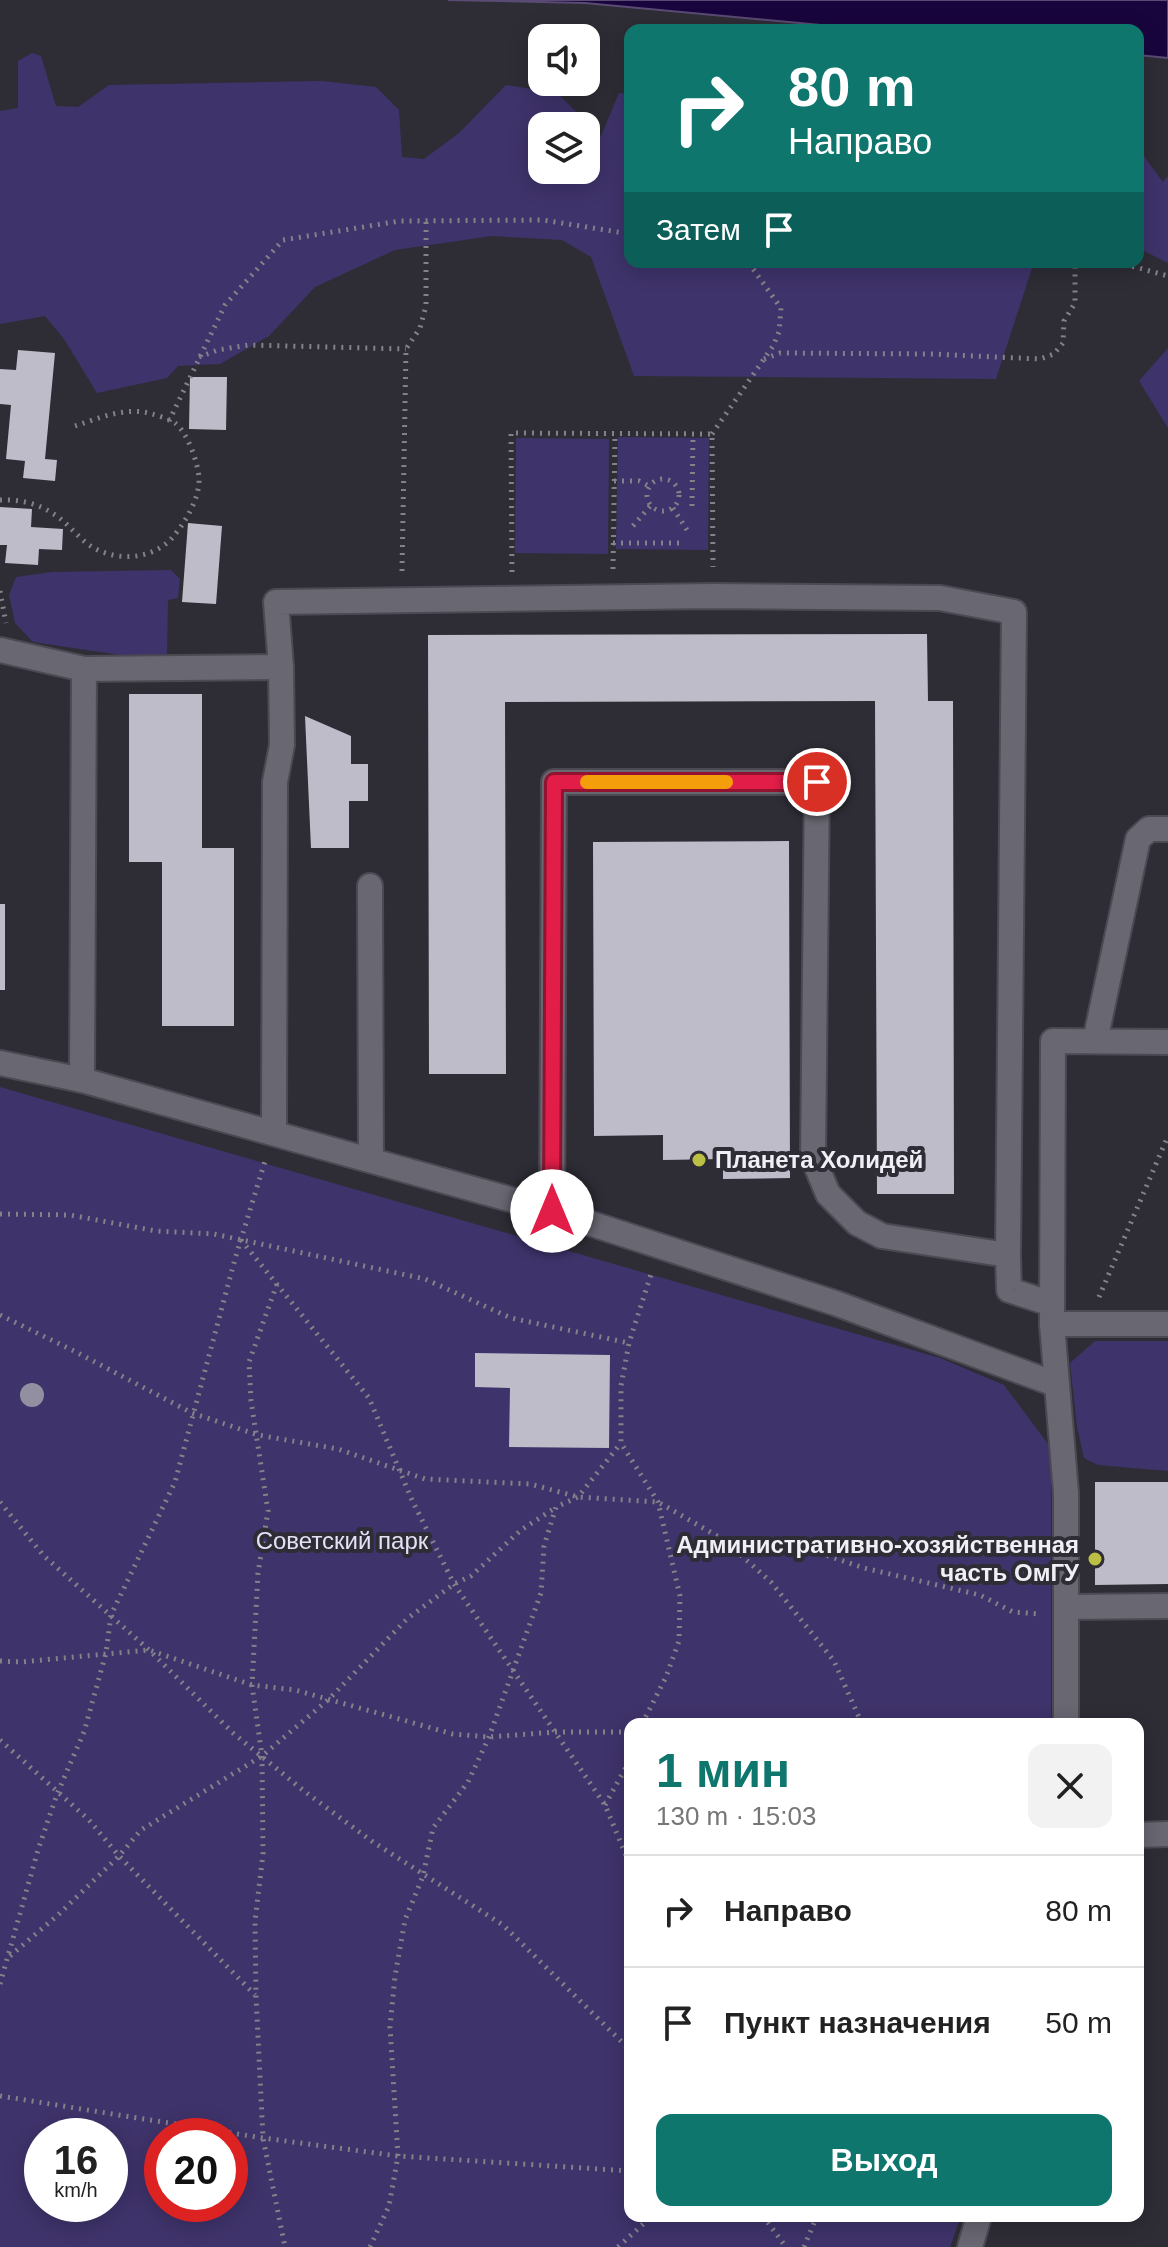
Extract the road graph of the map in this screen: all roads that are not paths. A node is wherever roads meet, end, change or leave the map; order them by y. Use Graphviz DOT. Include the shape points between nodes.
graph roads {
  1 [pos="0,650"];
  2 [pos="281,667"];
  3 [pos="84,669"];
  4 [pos="1168,829"];
  5 [pos="370,886"];
  6 [pos="1095,1041"];
  7 [pos="1168,1042"];
  8 [pos="0,1063"];
  9 [pos="82,1080"];
  10 [pos="274,1132"];
  11 [pos="371,1160"];
  12 [pos="552,1211"];
  13 [pos="1008,1255"];
  14 [pos="1052,1314"];
  15 [pos="1168,1324"];
  16 [pos="1055,1384"];
  17 [pos="1168,1606"];
  18 [pos="1067,1607"];
  19 [pos="1066,1718"];
  20 [pos="1168,1834"];
  21 [pos="1144,1835"];
  22 [pos="977,2222"];
  23 [pos="970,2247"];
  1 -- 3 [label="street"];
  2 -- 3 [label="street"];
  2 -- 10 [label="street" via="282,745 275,782"];
  2 -- 13 [label="street" via="276,602 940,598 1014,612"];
  3 -- 9 [label="street"];
  4 -- 6 [label="street" via="1149,829 1138,839"];
  5 -- 11 [label="street"];
  6 -- 7 [label="street"];
  6 -- 14 [label="street" via="1053,1041"];
  8 -- 9 [label="street"];
  9 -- 10 [label="street"];
  10 -- 11 [label="street"];
  11 -- 12 [label="street"];
  12 -- 13 [label="street" via="554,782 817,782 813,1158 828,1194 857,1223 882,1236"];
  12 -- 16 [label="street" via="835,1303"];
  13 -- 14 [label="street" via="1009,1290"];
  14 -- 15 [label="street" via="1088,1324"];
  14 -- 16 [label="street"];
  16 -- 18 [label="street" via="1066,1493"];
  17 -- 18 [label="street"];
  18 -- 19 [label="street"];
  20 -- 21 [label="street"];
  22 -- 23 [label="street"];
}
